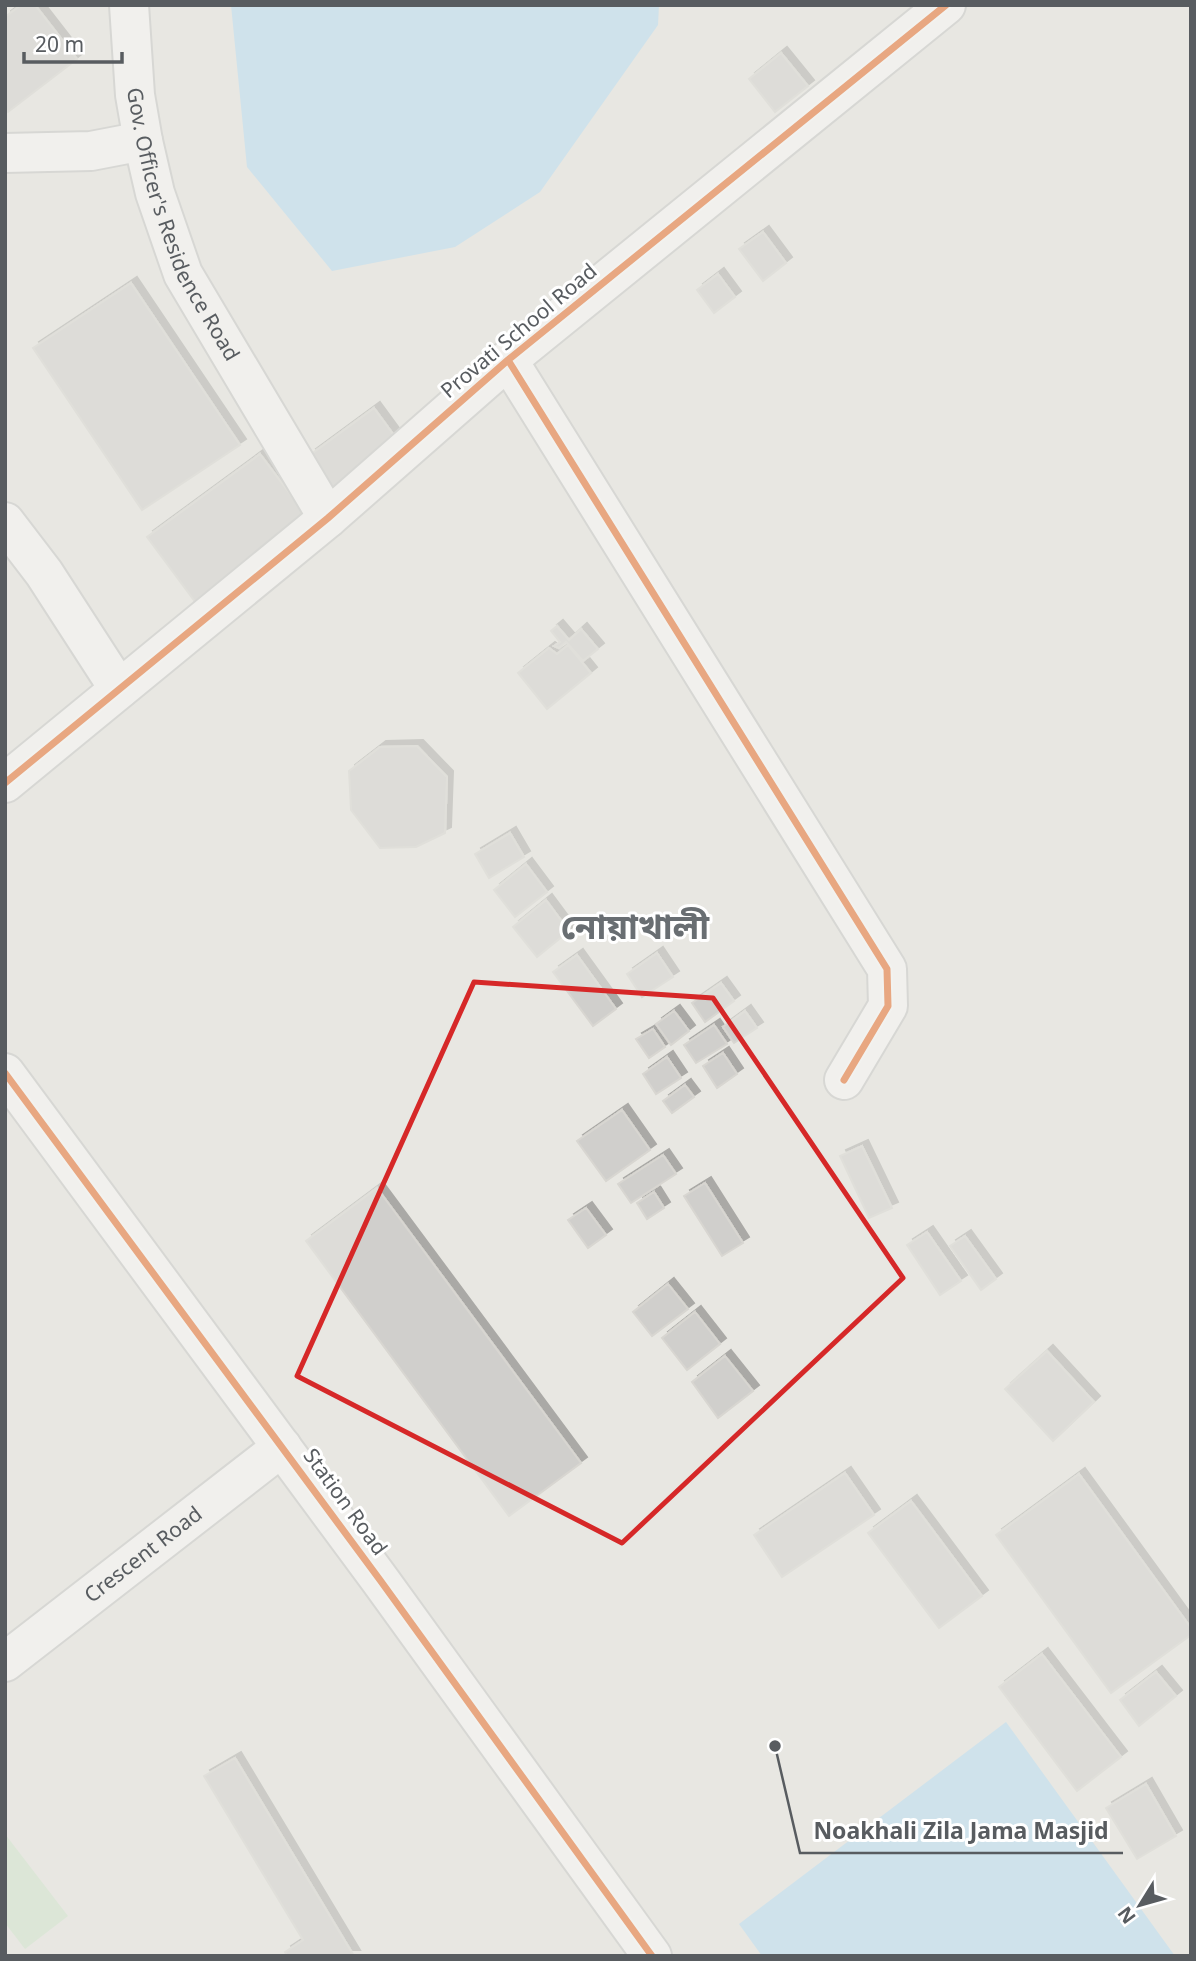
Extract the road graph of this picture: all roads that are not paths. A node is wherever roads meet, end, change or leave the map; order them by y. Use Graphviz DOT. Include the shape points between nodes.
graph roads {
  1 [pos="129,5"];
  2 [pos="946,5"];
  3 [pos="143,141"];
  4 [pos="5,153"];
  5 [pos="508,360"];
  6 [pos="328,518"];
  7 [pos="5,522"];
  8 [pos="119,689"];
  9 [pos="5,783"];
  10 [pos="5,1073"];
  11 [pos="844,1080"];
  12 [pos="282,1447"];
  13 [pos="5,1662"];
  14 [pos="652,1956"];
  1 -- 3 [label="street, Gov. Officer's Residence Road"];
  2 -- 5 [label="street, Provati School Road"];
  3 -- 4 [label="street" via="91,151"];
  3 -- 6 [label="street, Gov. Officer's Residence Road" via="183,274"];
  5 -- 6 [label="street, Provati School Road"];
  5 -- 11 [label="street" via="887,969 888,1006"];
  6 -- 8 [label="street, Provati School Road"];
  7 -- 8 [label="street"];
  8 -- 9 [label="street, Provati School Road"];
  10 -- 12 [label="street, Station Road"];
  12 -- 13 [label="street, Crescent Road"];
  12 -- 14 [label="street, Station Road"];
}
